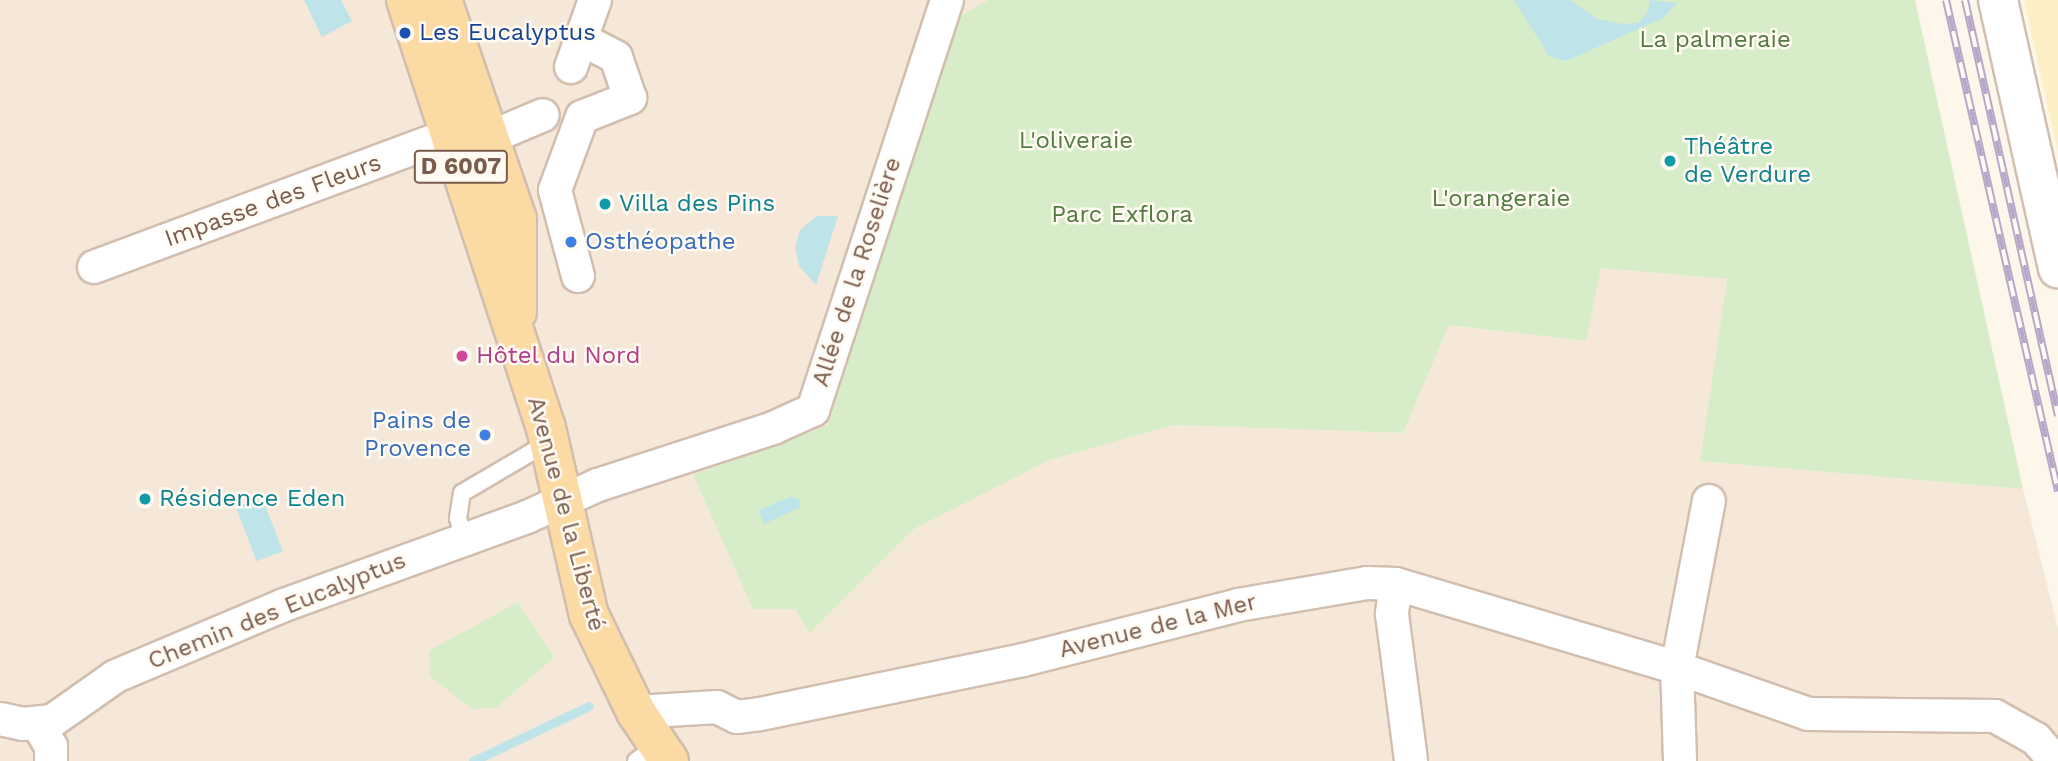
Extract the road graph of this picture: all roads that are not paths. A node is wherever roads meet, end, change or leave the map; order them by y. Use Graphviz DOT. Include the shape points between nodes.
graph roads {
  1 [pos="406,0"];
  2 [pos="442,0"];
  3 [pos="595,0"];
  4 [pos="947,0"];
  5 [pos="1998,0"];
  6 [pos="543,115"];
  7 [pos="452,134"];
  8 [pos="491,137"];
  9 [pos="94,267"];
  10 [pos="2058,268"];
  11 [pos="578,276"];
  12 [pos="515,335"];
  13 [pos="549,442"];
  14 [pos="1709,501"];
  15 [pos="561,502"];
  16 [pos="464,538"];
  17 [pos="1396,584"];
  18 [pos="1677,668"];
  19 [pos="636,712"];
  20 [pos="0,719"];
  21 [pos="37,723"];
  22 [pos="655,755"];
  23 [pos="51,761"];
  24 [pos="1411,761"];
  25 [pos="1680,761"];
  26 [pos="2055,761"];
  1 -- 7 [label="main road, D 6007"];
  2 -- 8 [label="main road, D 6007"];
  3 -- 11 [label="street" via="576,53 616,57 630,98 582,117 555,190"];
  4 -- 15 [label="street, Allée de la Roselière" via="813,410 774,428 608,481"];
  5 -- 10 [label="main road"];
  6 -- 8 [label="street"];
  7 -- 9 [label="street, Impasse des Fleurs"];
  7 -- 12 [label="main road, D 6007"];
  8 -- 12 [label="main road, D 6007" via="517,219 520,288"];
  12 -- 13 [label="main road, Avenue de la Liberté / D 6007"];
  13 -- 15 [label="main road, Avenue de la Liberté / D 6007"];
  13 -- 16 [label="lane" via="462,493 458,518"];
  14 -- 18 [label="street"];
  15 -- 16 [label="street, Chemin des Eucalyptus"];
  15 -- 19 [label="main road, Avenue de la Liberté / D 6007" via="589,615"];
  16 -- 21 [label="street, Chemin des Eucalyptus" via="284,604 116,676 52,721"];
  17 -- 18 [label="street, Avenue de la Mer"];
  17 -- 19 [label="street, Avenue de la Mer" via="1367,583 1238,605 1023,660 737,717 717,707"];
  17 -- 24 [label="street" via="1392,614"];
  18 -- 25 [label="street"];
  18 -- 26 [label="street, Avenue de la Mer" via="1808,714 1995,716 2036,739"];
  19 -- 22 [label="main road, Avenue de la Liberté / D 6007"];
  20 -- 21 [label="street, Chemin des Eucalyptus"];
  21 -- 23 [label="street" via="51,746"];
}
